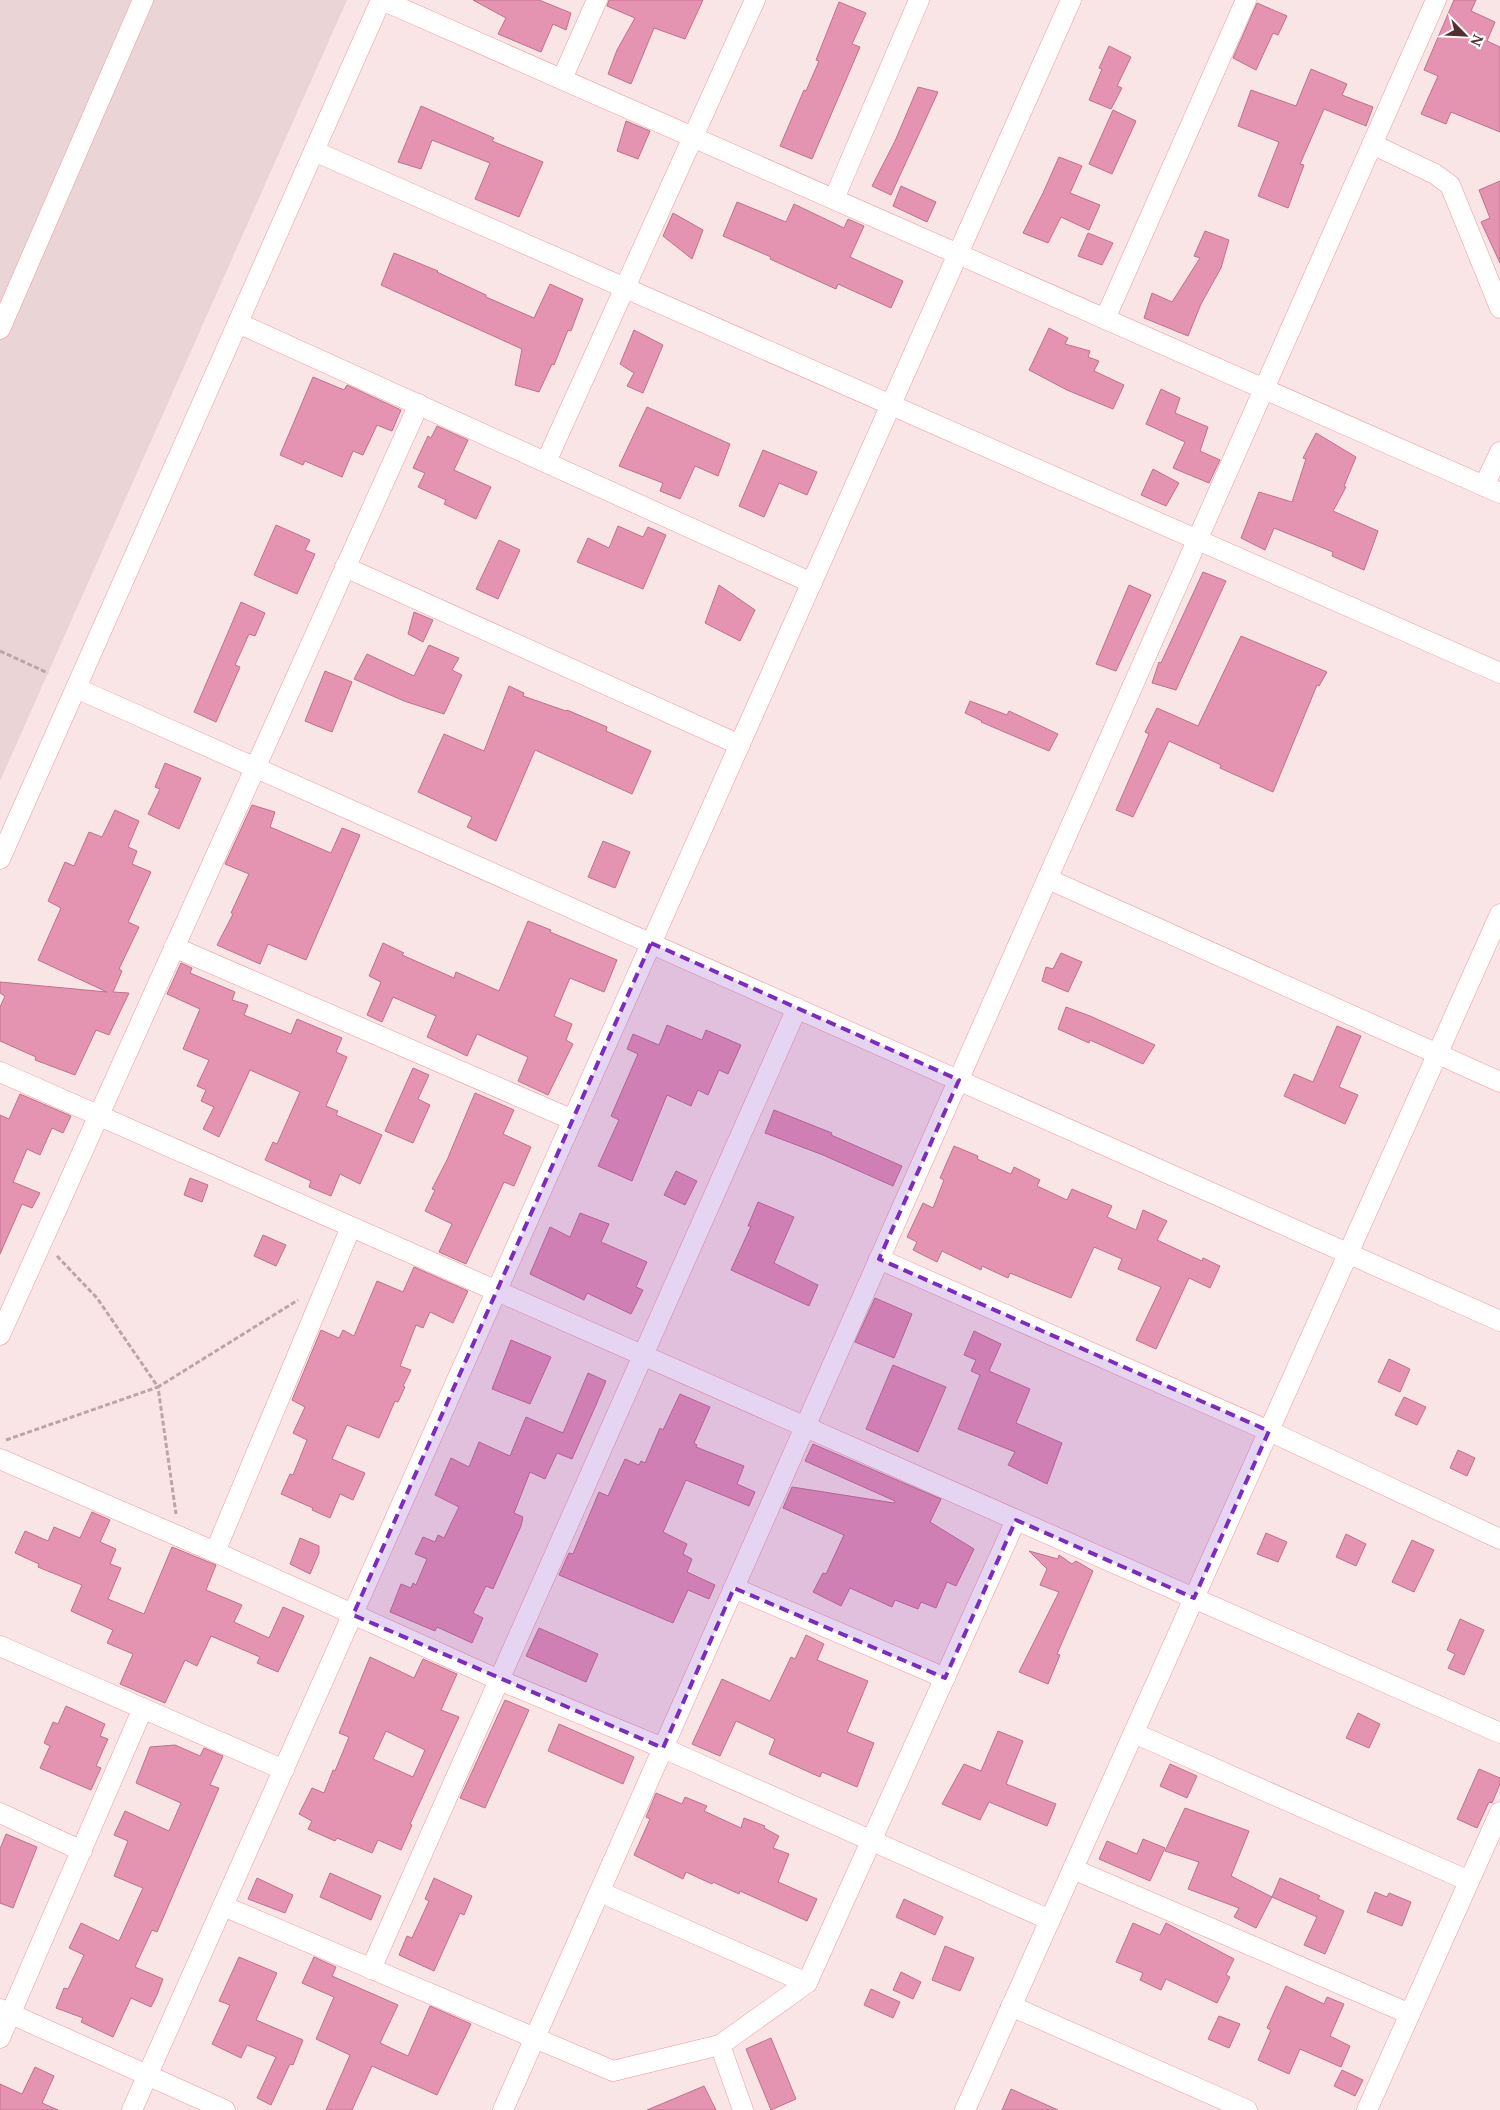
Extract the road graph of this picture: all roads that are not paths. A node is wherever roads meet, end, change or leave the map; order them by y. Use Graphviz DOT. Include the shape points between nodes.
graph roads {
  1 [pos="143,0"];
  2 [pos="382,0"];
  3 [pos="597,0"];
  4 [pos="755,0"];
  5 [pos="920,0"];
  6 [pos="1071,0"];
  7 [pos="1246,0"];
  8 [pos="1436,0"];
  9 [pos="562,79"];
  10 [pos="693,137"];
  11 [pos="1372,144"];
  12 [pos="314,151"];
  13 [pos="834,199"];
  14 [pos="958,254"];
  15 [pos="1496,282"];
  16 [pos="625,288"];
  17 [pos="1500,308"];
  18 [pos="1105,318"];
  19 [pos="238,323"];
  20 [pos="0,329"];
  21 [pos="1264,389"];
  22 [pos="418,404"];
  23 [pos="891,405"];
  24 [pos="1500,452"];
  25 [pos="546,462"];
  26 [pos="1492,489"];
  27 [pos="1197,540"];
  28 [pos="345,567"];
  29 [pos="812,582"];
  30 [pos="1500,674"];
  31 [pos="76,688"];
  32 [pos="740,745"];
  33 [pos="256,768"];
  34 [pos="0,859"];
  35 [pos="1048,879"];
  36 [pos="1500,914"];
  37 [pos="652,943"];
  38 [pos="174,947"];
  39 [pos="797,1008"];
  40 [pos="1438,1054"];
  41 [pos="0,1072"];
  42 [pos="959,1080"];
  43 [pos="1500,1082"];
  44 [pos="99,1115"];
  45 [pos="573,1120"];
  46 [pos="351,1227"];
  47 [pos="1348,1253"];
  48 [pos="879,1259"];
  49 [pos="497,1291"];
  50 [pos="1500,1321"];
  51 [pos="0,1335"];
  52 [pos="643,1355"];
  53 [pos="805,1427"];
  54 [pos="1269,1431"];
  55 [pos="0,1459"];
  56 [pos="1016,1520"];
  57 [pos="1500,1539"];
  58 [pos="215,1552"];
  59 [pos="734,1588"];
  60 [pos="1194,1598"];
  61 [pos="353,1615"];
  62 [pos="0,1646"];
  63 [pos="945,1678"];
  64 [pos="499,1680"];
  65 [pos="143,1708"];
  66 [pos="1134,1733"];
  67 [pos="1500,1733"];
  68 [pos="663,1748"];
  69 [pos="284,1770"];
  70 [pos="1500,1812"];
  71 [pos="0,1813"];
  72 [pos="872,1840"];
  73 [pos="82,1851"];
  74 [pos="1073,1869"];
  75 [pos="1469,1881"];
  76 [pos="600,1892"];
  77 [pos="223,1906"];
  78 [pos="1050,1920"];
  79 [pos="371,1969"];
  80 [pos="808,1983"];
  81 [pos="1011,2006"];
  82 [pos="5,2012"];
  83 [pos="1410,2014"];
  84 [pos="0,2038"];
  85 [pos="535,2038"];
  86 [pos="720,2045"];
  87 [pos="148,2075"];
  88 [pos="132,2110"];
  89 [pos="224,2110"];
  90 [pos="503,2110"];
  91 [pos="743,2110"];
  92 [pos="965,2110"];
  93 [pos="1246,2110"];
  94 [pos="1367,2110"];
  1 -- 20 [label="street"];
  2 -- 9 [label="street"];
  2 -- 12 [label="street"];
  3 -- 9 [label="street"];
  4 -- 10 [label="street"];
  5 -- 13 [label="street"];
  6 -- 14 [label="street"];
  7 -- 18 [label="street"];
  8 -- 11 [label="street"];
  9 -- 10 [label="street"];
  10 -- 13 [label="street"];
  10 -- 16 [label="street"];
  11 -- 15 [label="street" via="1435,174 1450,185"];
  11 -- 21 [label="street"];
  12 -- 16 [label="street"];
  12 -- 19 [label="street"];
  13 -- 14 [label="street"];
  14 -- 18 [label="street"];
  14 -- 23 [label="street"];
  15 -- 17 [label="street"];
  16 -- 23 [label="street"];
  16 -- 25 [label="street"];
  18 -- 21 [label="street"];
  19 -- 22 [label="street"];
  19 -- 31 [label="street"];
  21 -- 26 [label="street"];
  21 -- 27 [label="street"];
  22 -- 25 [label="street"];
  22 -- 28 [label="street"];
  23 -- 27 [label="street"];
  23 -- 29 [label="street"];
  24 -- 26 [label="street"];
  25 -- 29 [label="street"];
  27 -- 30 [label="street"];
  27 -- 35 [label="street"];
  28 -- 32 [label="street"];
  28 -- 33 [label="street"];
  29 -- 32 [label="street"];
  31 -- 33 [label="street"];
  31 -- 34 [label="street"];
  32 -- 37 [label="street"];
  33 -- 37 [label="street"];
  33 -- 38 [label="street"];
  35 -- 40 [label="street"];
  35 -- 42 [label="street"];
  36 -- 40 [label="street"];
  37 -- 39 [label="street"];
  37 -- 45 [label="street"];
  38 -- 44 [label="street"];
  38 -- 45 [label="street"];
  39 -- 42 [label="street"];
  39 -- 52 [label="street"];
  40 -- 43 [label="street"];
  40 -- 47 [label="street"];
  41 -- 44 [label="street"];
  42 -- 47 [label="street"];
  42 -- 48 [label="street"];
  44 -- 46 [label="street"];
  44 -- 51 [label="street"];
  45 -- 49 [label="street"];
  46 -- 49 [label="street"];
  46 -- 58 [label="street"];
  47 -- 50 [label="street"];
  47 -- 54 [label="street"];
  48 -- 53 [label="street"];
  48 -- 54 [label="street"];
  49 -- 52 [label="street"];
  49 -- 61 [label="street"];
  52 -- 53 [label="street"];
  52 -- 64 [label="street"];
  53 -- 56 [label="street"];
  53 -- 59 [label="street"];
  54 -- 57 [label="street"];
  54 -- 60 [label="street"];
  55 -- 58 [label="street"];
  56 -- 60 [label="street"];
  56 -- 63 [label="street"];
  58 -- 61 [label="street"];
  59 -- 63 [label="street"];
  59 -- 68 [label="street"];
  60 -- 66 [label="street"];
  60 -- 67 [label="street"];
  61 -- 64 [label="street"];
  61 -- 69 [label="street"];
  62 -- 65 [label="street"];
  63 -- 72 [label="street"];
  64 -- 68 [label="street"];
  64 -- 79 [label="street"];
  65 -- 69 [label="street"];
  65 -- 73 [label="street"];
  66 -- 74 [label="street"];
  66 -- 75 [label="street"];
  68 -- 72 [label="street"];
  68 -- 76 [label="street"];
  69 -- 77 [label="street"];
  70 -- 75 [label="street"];
  71 -- 73 [label="street"];
  72 -- 78 [label="street"];
  72 -- 80 [label="street"];
  73 -- 82 [label="street"];
  74 -- 78 [label="street"];
  74 -- 83 [label="street"];
  75 -- 83 [label="street"];
  76 -- 80 [label="street"];
  76 -- 85 [label="street"];
  77 -- 79 [label="street"];
  77 -- 87 [label="street"];
  78 -- 81 [label="street"];
  79 -- 85 [label="street"];
  80 -- 86 [label="street"];
  81 -- 92 [label="street"];
  81 -- 93 [label="street"];
  82 -- 84 [label="street"];
  82 -- 87 [label="street"];
  83 -- 94 [label="street"];
  85 -- 86 [label="street" via="613,2071"];
  85 -- 90 [label="street"];
  86 -- 91 [label="street"];
  87 -- 88 [label="street"];
  87 -- 89 [label="street"];
}
